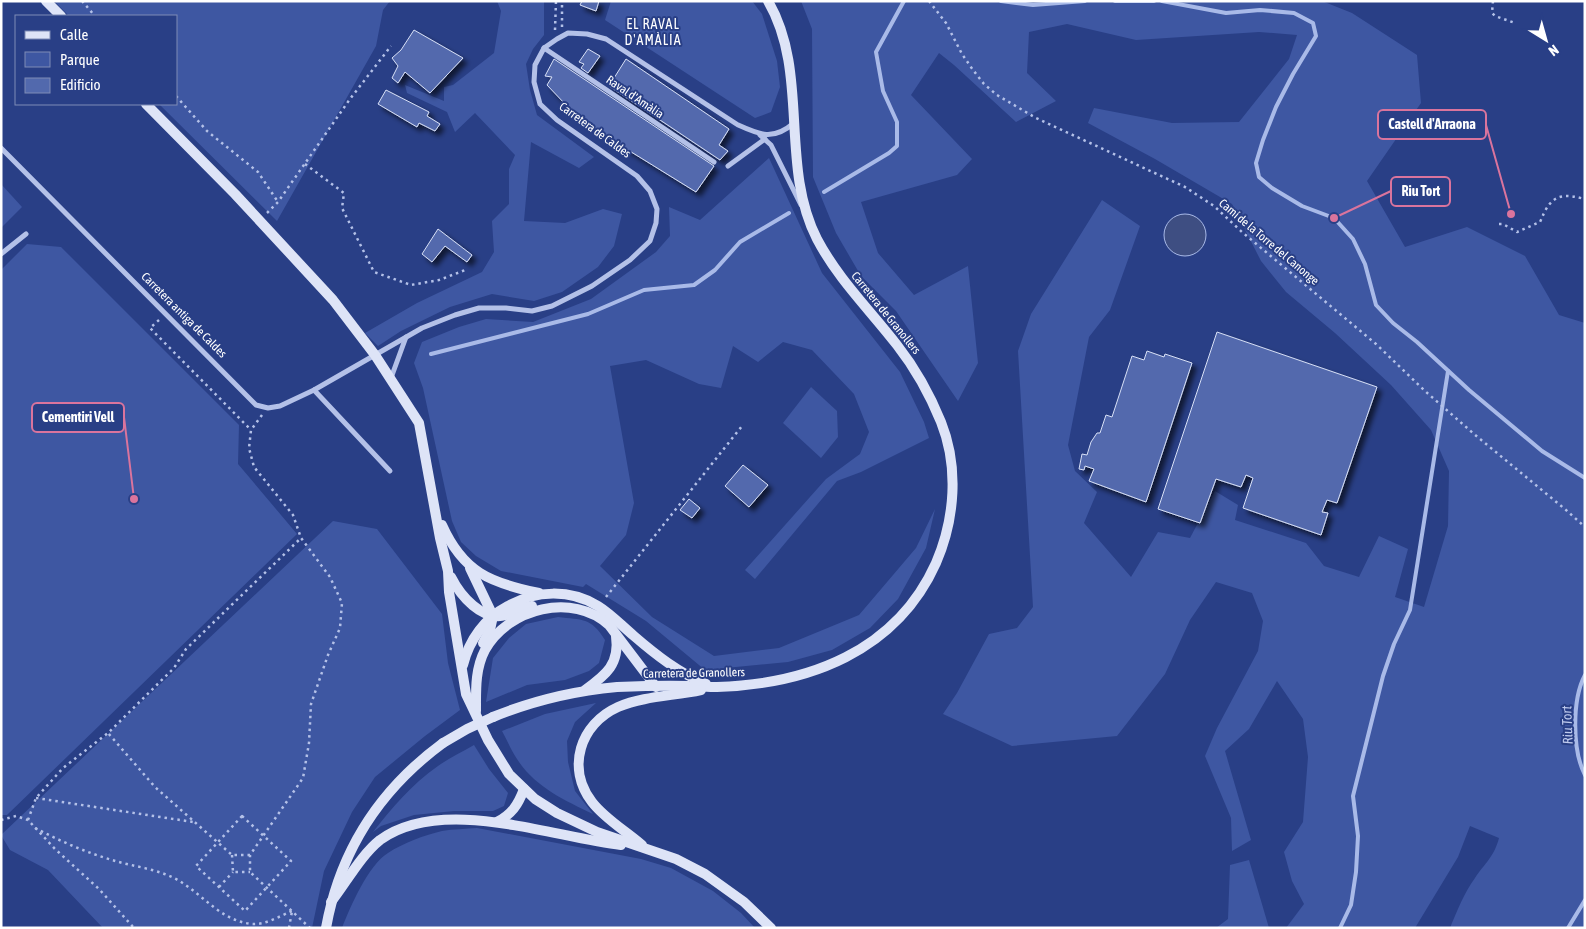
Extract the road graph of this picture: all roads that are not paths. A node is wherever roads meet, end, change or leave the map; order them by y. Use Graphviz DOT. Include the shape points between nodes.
graph roads {
  1 [pos="46,1"];
  2 [pos="768,1"];
  3 [pos="60,15"];
  4 [pos="544,48"];
  5 [pos="147,105"];
  6 [pos="794,123"];
  7 [pos="760,135"];
  8 [pos="765,140"];
  9 [pos="1,148"];
  10 [pos="714,162"];
  11 [pos="728,166"];
  12 [pos="807,215"];
  13 [pos="26,234"];
  14 [pos="1,254"];
  15 [pos="406,337"];
  16 [pos="375,355"];
  17 [pos="391,379"];
  18 [pos="314,390"];
  19 [pos="390,471"];
  20 [pos="437,513"];
  21 [pos="469,566"];
  22 [pos="448,571"];
  23 [pos="540,593"];
  24 [pos="558,607"];
  25 [pos="493,616"];
  26 [pos="616,634"];
  27 [pos="478,668"];
  28 [pos="462,670"];
  29 [pos="656,686"];
  30 [pos="714,687"];
  31 [pos="583,691"];
  32 [pos="476,714"];
  33 [pos="524,790"];
  34 [pos="497,822"];
  35 [pos="643,848"];
  36 [pos="331,902"];
  37 [pos="326,928"];
  38 [pos="771,928"];
  1 -- 3 [label="main road"];
  2 -- 6 [label="main road" via="786,49"];
  4 -- 7 [label="street" via="568,33 606,39 738,125"];
  4 -- 10 [label="street, Raval d'Amàlia"];
  4 -- 15 [label="street, Carretera de Caldes" via="535,65 534,82 540,104 557,120 637,176 650,191 657,209 650,241 630,260 592,286 552,306 532,311 479,308"];
  5 -- 16 [label="main road" via="333,300"];
  6 -- 7 [label="street" via="777,133"];
  6 -- 12 [label="main road, Carretera de Granollers"];
  7 -- 8 [label="street"];
  8 -- 11 [label="street"];
  8 -- 12 [label="street" via="771,145"];
  9 -- 18 [label="street, Carretera antiga de Caldes" via="256,405 280,406"];
  12 -- 30 [label="main road, Carretera de Granollers" via="832,266 903,353 935,408 950,453 953,494 950,516 941,552 925,584 906,610 869,645 850,657 797,676 771,682"];
  13 -- 14 [label="street"];
  15 -- 16 [label="street, Carretera de Caldes"];
  15 -- 17 [label="street"];
  16 -- 17 [label="main road"];
  16 -- 18 [label="street"];
  17 -- 20 [label="main road" via="419,423"];
  18 -- 19 [label="street"];
  20 -- 21 [label="main road" via="446,535"];
  20 -- 22 [label="main road"];
  21 -- 23 [label="main road" via="502,584"];
  21 -- 25 [label="main road"];
  22 -- 25 [label="main road" via="464,598"];
  22 -- 28 [label="main road"];
  23 -- 25 [label="main road"];
  23 -- 30 [label="main road" via="559,594 598,606 672,666"];
  24 -- 25 [label="main road" via="526,607 504,616"];
  24 -- 26 [label="main road" via="595,614"];
  24 -- 27 [label="main road" via="526,614 505,626 486,649"];
  25 -- 27 [label="main road" via="479,653"];
  25 -- 28 [label="main road" via="476,634"];
  26 -- 29 [label="main road"];
  26 -- 31 [label="main road" via="617,651 610,669"];
  27 -- 32 [label="main road"];
  28 -- 32 [label="main road" via="466,694"];
  29 -- 30 [label="main road, Carretera de Granollers"];
  29 -- 31 [label="main road, Carretera de Granollers"];
  30 -- 35 [label="main road" via="620,706 595,723 581,746 579,774 582,786 598,809"];
  31 -- 36 [label="main road, Carretera de Granollers, bridge" via="540,700 467,729 443,743 402,777 373,812 351,849"];
  32 -- 33 [label="main road" via="503,766"];
  33 -- 34 [label="main road" via="515,809"];
  33 -- 35 [label="main road" via="556,813"];
  34 -- 35 [label="main road" via="594,842"];
  34 -- 36 [label="main road" via="438,820 388,835 372,847"];
  35 -- 38 [label="main road" via="676,859 705,874 744,902"];
  36 -- 37 [label="main road, Carretera de Granollers"];
}
